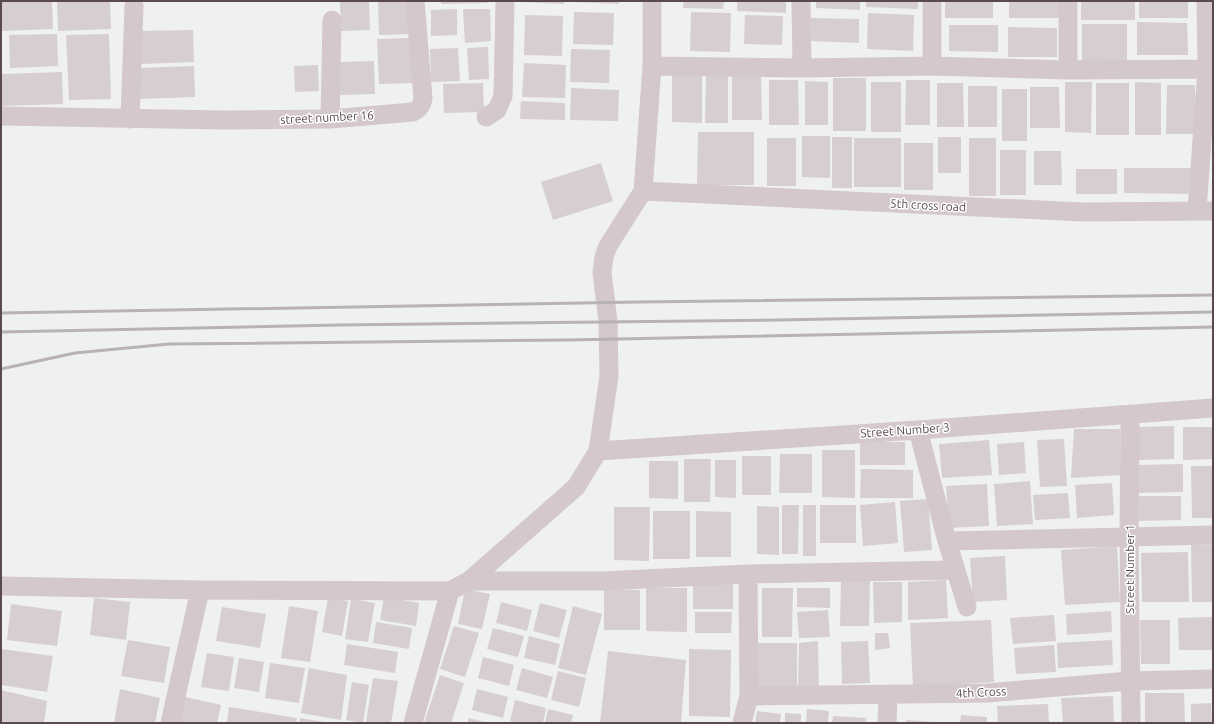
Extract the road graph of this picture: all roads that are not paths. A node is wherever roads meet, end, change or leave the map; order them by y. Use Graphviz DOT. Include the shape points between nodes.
graph roads {
  1 [pos="415,1"];
  2 [pos="506,1"];
  3 [pos="652,1"];
  4 [pos="801,1"];
  5 [pos="932,1"];
  6 [pos="1068,1"];
  7 [pos="1206,1"];
  8 [pos="134,6"];
  9 [pos="332,20"];
  10 [pos="652,66"];
  11 [pos="932,66"];
  12 [pos="802,68"];
  13 [pos="1210,69"];
  14 [pos="1068,70"];
  15 [pos="1,116"];
  16 [pos="486,117"];
  17 [pos="130,118"];
  18 [pos="330,119"];
  19 [pos="643,191"];
  20 [pos="1205,211"];
  21 [pos="1213,408"];
  22 [pos="1130,414"];
  23 [pos="918,430"];
  24 [pos="598,450"];
  25 [pos="1213,535"];
  26 [pos="1129,537"];
  27 [pos="947,542"];
  28 [pos="956,570"];
  29 [pos="748,574"];
  30 [pos="469,581"];
  31 [pos="1,586"];
  32 [pos="200,590"];
  33 [pos="450,591"];
  34 [pos="967,607"];
  35 [pos="1213,679"];
  36 [pos="1130,681"];
  37 [pos="888,695"];
  38 [pos="749,696"];
  39 [pos="170,723"];
  40 [pos="413,723"];
  41 [pos="742,723"];
  42 [pos="887,723"];
  43 [pos="1131,723"];
  1 -- 18 [label="street, street number 16" via="423,98 421,107 413,112"];
  2 -- 16 [label="street" via="503,96 497,110"];
  3 -- 10 [label="street"];
  4 -- 12 [label="street"];
  5 -- 11 [label="street"];
  6 -- 14 [label="street"];
  7 -- 13 [label="street"];
  8 -- 17 [label="street"];
  9 -- 18 [label="street"];
  10 -- 12 [label="street"];
  10 -- 19 [label="street"];
  11 -- 12 [label="street"];
  11 -- 14 [label="street"];
  13 -- 14 [label="street"];
  13 -- 20 [label="street"];
  15 -- 17 [label="street, street number 16"];
  17 -- 18 [label="street, street number 16"];
  19 -- 20 [label="street, 5th cross road" via="1082,212"];
  19 -- 24 [label="street" via="608,246 604,257 602,273 608,321 609,376"];
  21 -- 22 [label="street, Street Number 3"];
  22 -- 23 [label="street, Street Number 3"];
  22 -- 26 [label="street, Street Number 1"];
  23 -- 24 [label="street, Street Number 3"];
  23 -- 27 [label="street"];
  24 -- 30 [label="street" via="576,487"];
  25 -- 26 [label="street"];
  26 -- 27 [label="street"];
  26 -- 36 [label="street, Street Number 1"];
  27 -- 28 [label="street"];
  28 -- 29 [label="street"];
  28 -- 34 [label="street"];
  29 -- 30 [label="street" via="602,581"];
  29 -- 38 [label="street"];
  30 -- 33 [label="street"];
  31 -- 32 [label="street"];
  32 -- 33 [label="street"];
  32 -- 39 [label="street"];
  33 -- 40 [label="street"];
  35 -- 36 [label="street, 4th Cross"];
  36 -- 37 [label="street, 4th Cross" via="987,693"];
  36 -- 43 [label="street, Street Number 1"];
  37 -- 38 [label="street, 4th Cross"];
  37 -- 42 [label="street"];
  38 -- 41 [label="street"];
}
